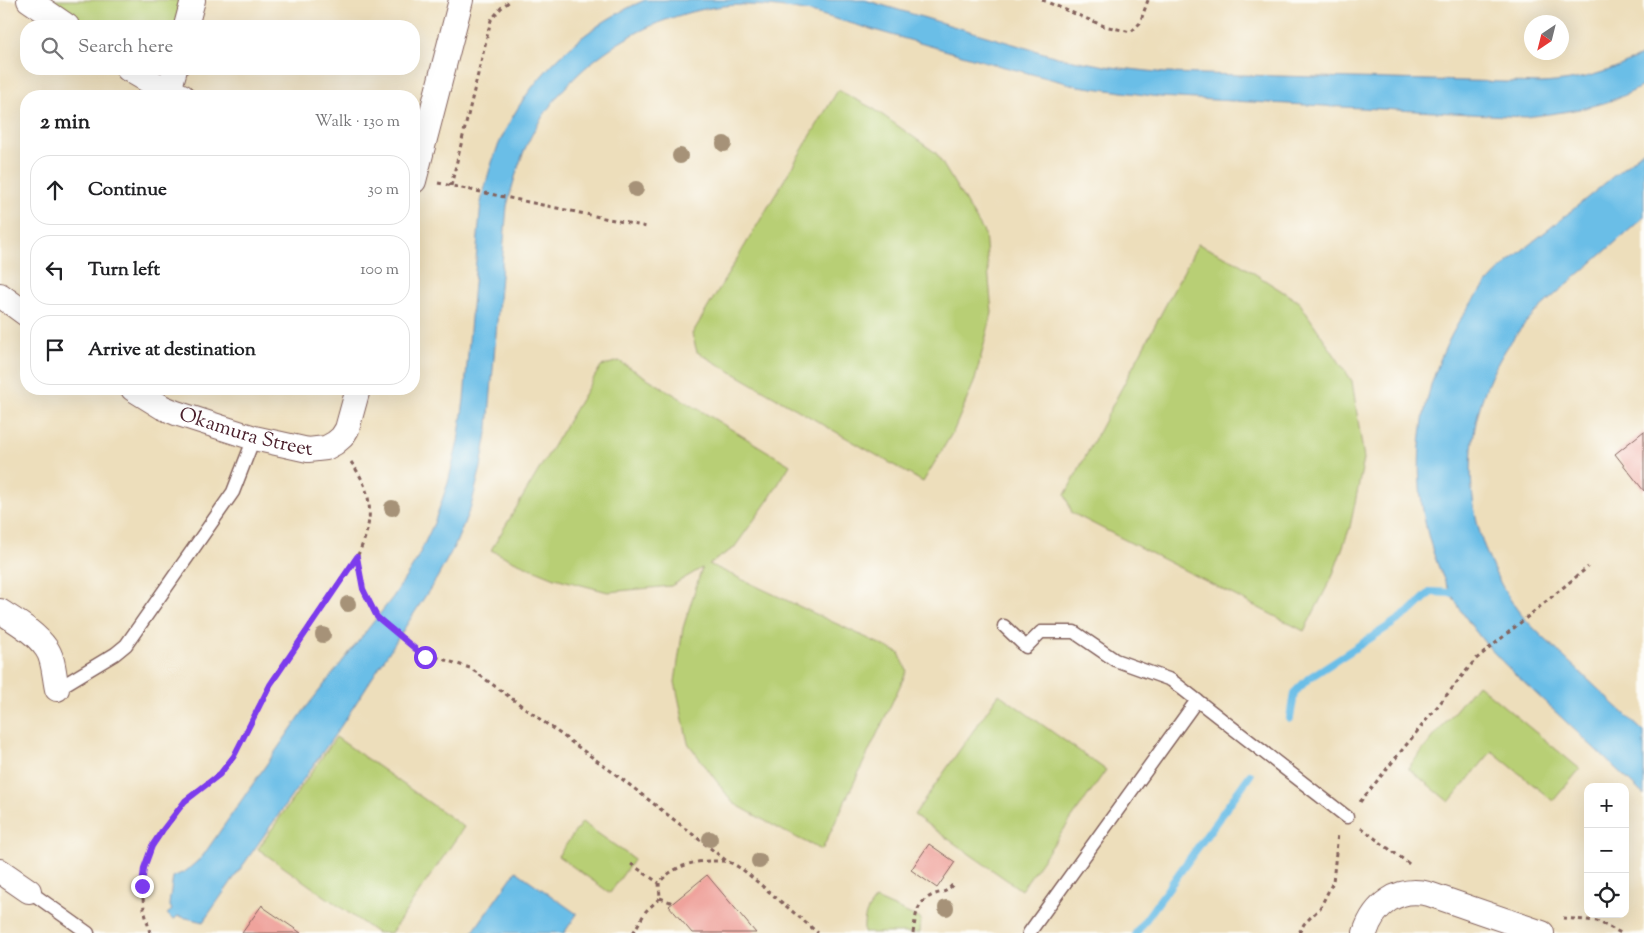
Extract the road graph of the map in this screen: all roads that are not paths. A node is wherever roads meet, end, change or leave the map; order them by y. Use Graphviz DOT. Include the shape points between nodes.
graph roads {
  1 [pos="29,0"];
  2 [pos="193,0"];
  3 [pos="461,0"];
  4 [pos="57,20"];
  5 [pos="188,20"];
  6 [pos="139,75"];
  7 [pos="175,75"];
  8 [pos="167,90"];
  9 [pos="175,90"];
  10 [pos="420,171"];
  11 [pos="0,295"];
  12 [pos="20,310"];
  13 [pos="143,395"];
  14 [pos="356,395"];
  15 [pos="254,438"];
  16 [pos="0,610"];
  17 [pos="1004,626"];
  18 [pos="57,689"];
  19 [pos="1197,700"];
  20 [pos="1348,817"];
  21 [pos="0,871"];
  22 [pos="29,891"];
  23 [pos="88,933"];
  24 [pos="1029,933"];
  25 [pos="1365,933"];
  26 [pos="1542,933"];
  1 -- 4 [label="street"];
  2 -- 5 [label="street"];
  3 -- 10 [label="street"];
  6 -- 8 [label="street"];
  7 -- 9 [label="street"];
  11 -- 12 [label="street"];
  13 -- 15 [label="street, Okamura Street" via="176,413"];
  14 -- 15 [label="street, Okamura Street" via="347,429 342,437 326,448 308,450"];
  15 -- 18 [label="lane" via="233,492 126,645"];
  16 -- 18 [label="street" via="46,648"];
  17 -- 19 [label="lane" via="1026,647 1041,632 1074,632 1115,660 1172,680"];
  19 -- 20 [label="lane"];
  19 -- 24 [label="lane"];
  21 -- 22 [label="street"];
  22 -- 23 [label="lane"];
  25 -- 26 [label="street" via="1380,906 1400,894 1417,892"];
}
